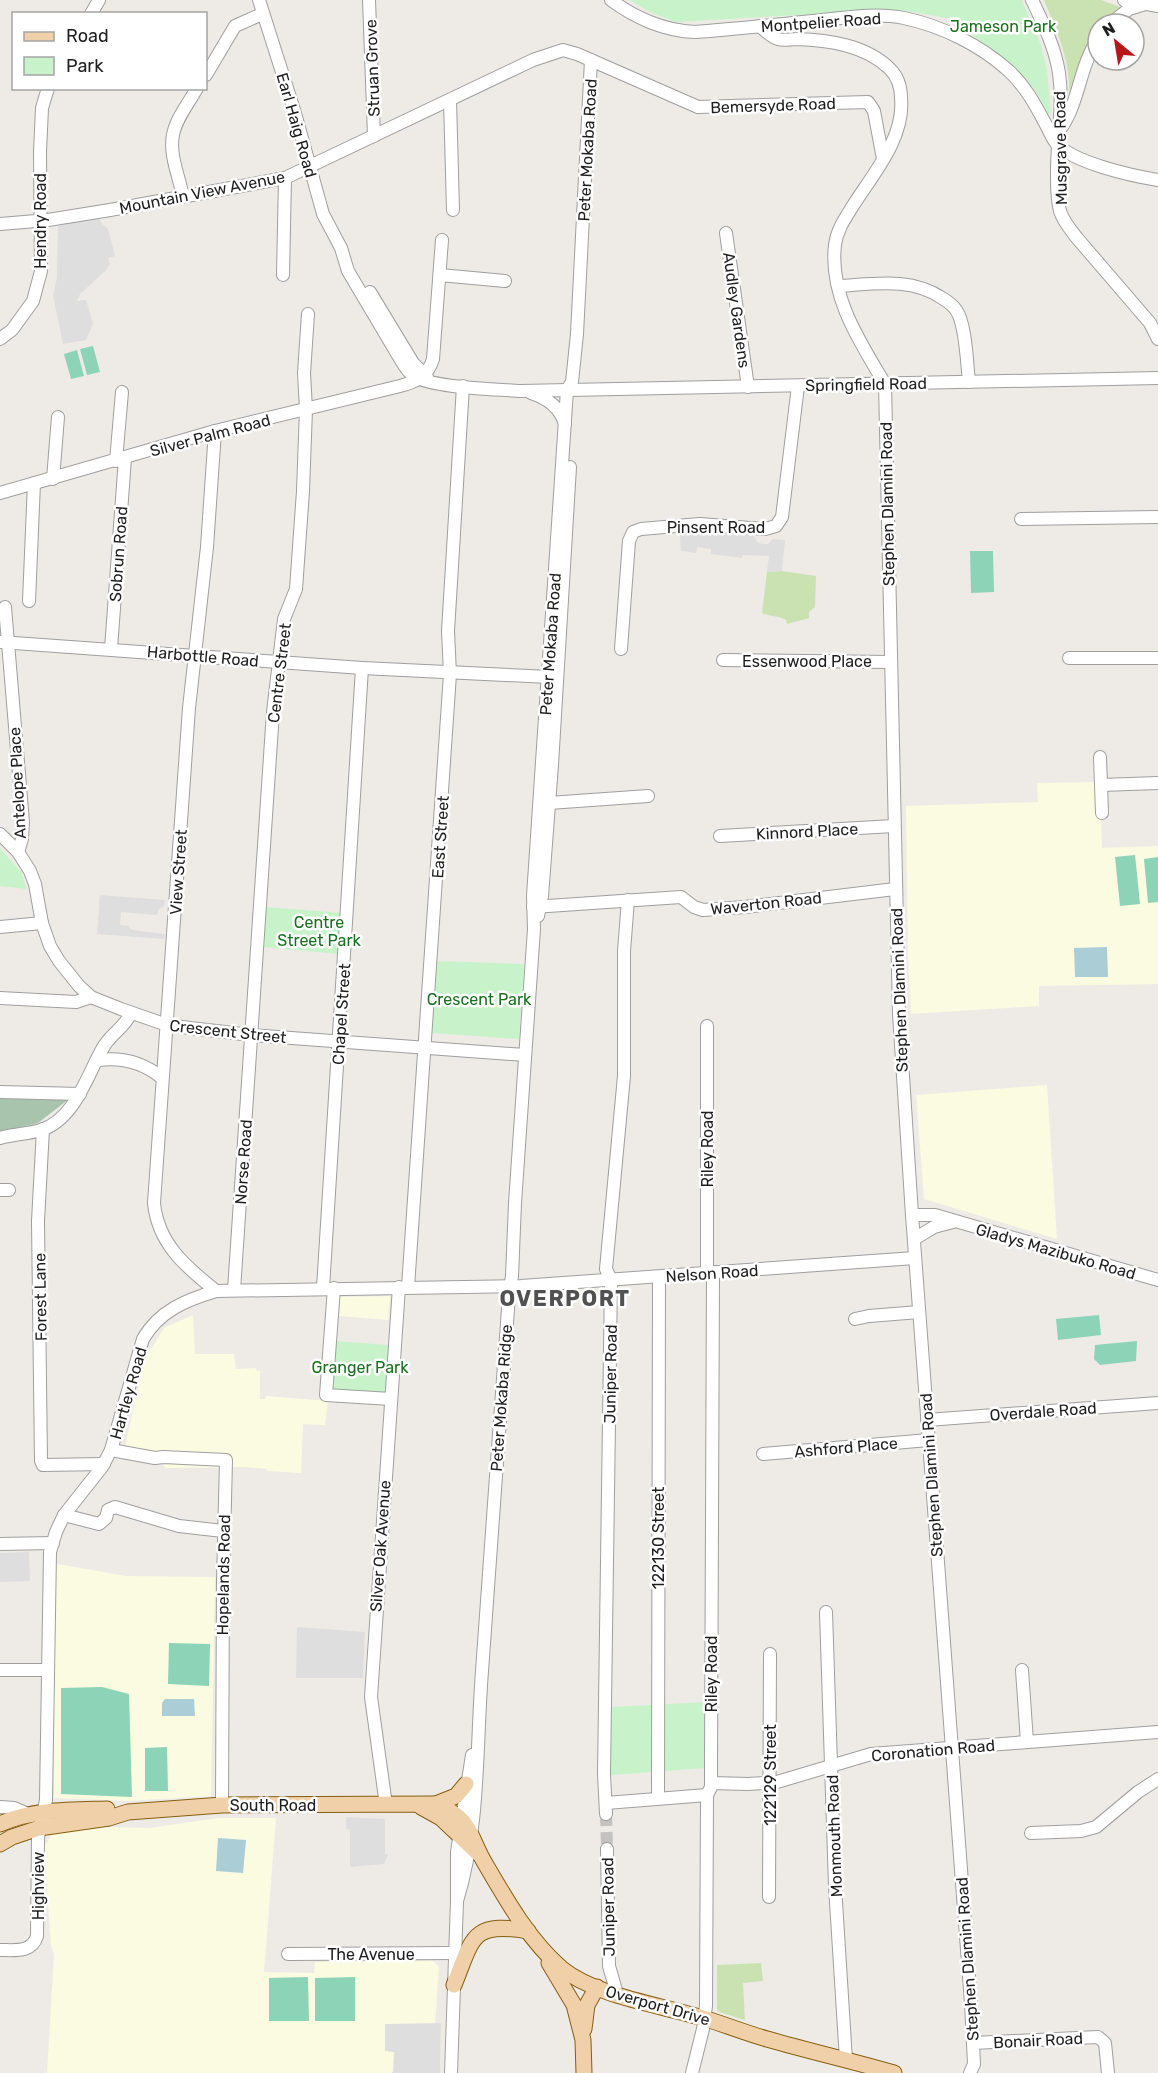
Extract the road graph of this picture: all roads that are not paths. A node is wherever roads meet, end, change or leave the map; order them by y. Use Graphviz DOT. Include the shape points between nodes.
graph roads {
  1 [pos="259,0"];
  2 [pos="369,0"];
  3 [pos="611,0"];
  4 [pos="1032,0"];
  5 [pos="1128,3"];
  6 [pos="1153,4"];
  7 [pos="262,14"];
  8 [pos="778,25"];
  9 [pos="760,26"];
  10 [pos="795,39"];
  11 [pos="591,60"];
  12 [pos="1086,60"];
  13 [pos="207,73"];
  14 [pos="47,90"];
  15 [pos="197,90"];
  16 [pos="450,100"];
  17 [pos="374,136"];
  18 [pos="1058,138"];
  19 [pos="883,159"];
  20 [pos="309,166"];
  21 [pos="285,178"];
  22 [pos="1158,180"];
  23 [pos="183,196"];
  24 [pos="453,210"];
  25 [pos="41,220"];
  26 [pos="0,224"];
  27 [pos="726,233"];
  28 [pos="442,240"];
  29 [pos="283,275"];
  30 [pos="440,275"];
  31 [pos="506,281"];
  32 [pos="839,286"];
  33 [pos="308,314"];
  34 [pos="0,339"];
  35 [pos="1158,339"];
  36 [pos="1158,367"];
  37 [pos="1158,378"];
  38 [pos="425,379"];
  39 [pos="1140,379"];
  40 [pos="969,382"];
  41 [pos="885,384"];
  42 [pos="463,386"];
  43 [pos="798,386"];
  44 [pos="748,387"];
  45 [pos="571,388"];
  46 [pos="520,391"];
  47 [pos="122,392"];
  48 [pos="306,409"];
  49 [pos="58,417"];
  50 [pos="566,425"];
  51 [pos="215,432"];
  52 [pos="121,459"];
  53 [pos="53,479"];
  54 [pos="34,483"];
  55 [pos="0,493"];
  56 [pos="1158,517"];
  57 [pos="1021,519"];
  58 [pos="29,601"];
  59 [pos="5,607"];
  60 [pos="4,642"];
  61 [pos="111,649"];
  62 [pos="621,650"];
  63 [pos="195,655"];
  64 [pos="1069,658"];
  65 [pos="1158,658"];
  66 [pos="723,660"];
  67 [pos="279,662"];
  68 [pos="890,662"];
  69 [pos="363,668"];
  70 [pos="450,674"];
  71 [pos="549,677"];
  72 [pos="549,742"];
  73 [pos="1100,757"];
  74 [pos="1158,783"];
  75 [pos="1101,785"];
  76 [pos="648,796"];
  77 [pos="549,803"];
  78 [pos="1102,813"];
  79 [pos="894,826"];
  80 [pos="0,834"];
  81 [pos="720,836"];
  82 [pos="18,852"];
  83 [pos="895,889"];
  84 [pos="628,900"];
  85 [pos="537,907"];
  86 [pos="42,923"];
  87 [pos="0,927"];
  88 [pos="91,997"];
  89 [pos="0,998"];
  90 [pos="131,1013"];
  91 [pos="167,1025"];
  92 [pos="707,1026"];
  93 [pos="251,1035"];
  94 [pos="340,1041"];
  95 [pos="425,1048"];
  96 [pos="525,1055"];
  97 [pos="98,1060"];
  98 [pos="162,1078"];
  99 [pos="0,1092"];
  100 [pos="80,1094"];
  101 [pos="44,1129"];
  102 [pos="0,1138"];
  103 [pos="912,1215"];
  104 [pos="953,1222"];
  105 [pos="914,1239"];
  106 [pos="915,1257"];
  107 [pos="710,1272"];
  108 [pos="659,1277"];
  109 [pos="611,1280"];
  110 [pos="1158,1280"];
  111 [pos="510,1286"];
  112 [pos="404,1287"];
  113 [pos="328,1288"];
  114 [pos="234,1290"];
  115 [pos="216,1291"];
  116 [pos="919,1312"];
  117 [pos="855,1319"];
  118 [pos="391,1399"];
  119 [pos="1158,1402"];
  120 [pos="927,1420"];
  121 [pos="928,1440"];
  122 [pos="111,1450"];
  123 [pos="763,1454"];
  124 [pos="104,1464"];
  125 [pos="64,1515"];
  126 [pos="223,1531"];
  127 [pos="53,1543"];
  128 [pos="0,1544"];
  129 [pos="826,1612"];
  130 [pos="770,1654"];
  131 [pos="0,1670"];
  132 [pos="48,1670"];
  133 [pos="1022,1670"];
  134 [pos="478,1724"];
  135 [pos="1158,1732"];
  136 [pos="1027,1742"];
  137 [pos="952,1749"];
  138 [pos="831,1768"];
  139 [pos="1158,1779"];
  140 [pos="770,1783"];
  141 [pos="466,1784"];
  142 [pos="709,1789"];
  143 [pos="658,1798"];
  144 [pos="386,1804"];
  145 [pos="436,1804"];
  146 [pos="222,1805"];
  147 [pos="419,1805"];
  148 [pos="0,1807"];
  149 [pos="606,1808"];
  150 [pos="37,1819"];
  151 [pos="462,1820"];
  152 [pos="0,1824"];
  153 [pos="1031,1833"];
  154 [pos="470,1843"];
  155 [pos="0,1844"];
  156 [pos="607,1849"];
  157 [pos="769,1897"];
  158 [pos="528,1931"];
  159 [pos="0,1950"];
  160 [pos="544,1952"];
  161 [pos="454,1953"];
  162 [pos="288,1954"];
  163 [pos="609,1966"];
  164 [pos="454,1985"];
  165 [pos="597,1987"];
  166 [pos="617,1994"];
  167 [pos="705,2018"];
  168 [pos="583,2040"];
  169 [pos="973,2043"];
  170 [pos="846,2060"];
  171 [pos="974,2070"];
  172 [pos="451,2073"];
  173 [pos="584,2073"];
  174 [pos="692,2073"];
  175 [pos="894,2073"];
  176 [pos="1108,2073"];
  1 -- 7 [label="street, Earl Haig Road"];
  2 -- 17 [label="street, Struan Grove"];
  3 -- 9 [label="street, Montpelier Road" via="676,31"];
  4 -- 18 [label="street, Musgrave Road" via="1059,75"];
  5 -- 6 [label="street"];
  7 -- 13 [label="street" via="235,26"];
  7 -- 20 [label="street, Earl Haig Road"];
  8 -- 9 [label="street, Montpelier Road"];
  8 -- 10 [label="street"];
  8 -- 18 [label="street, Montpelier Road" via="883,16 903,18 948,33 983,51 1021,84"];
  9 -- 10 [label="street, Stephen Dlamini Road" via="776,38"];
  10 -- 19 [label="street, Stephen Dlamini Road" via="863,51 891,70 900,88 902,111"];
  11 -- 16 [label="street, Mountain View Avenue" via="570,51 556,52"];
  11 -- 19 [label="street, Bemersyde Road" via="698,107 868,102 876,118"];
  11 -- 45 [label="street, Peter Mokaba Road"];
  12 -- 18 [label="street" via="1070,114"];
  14 -- 25 [label="street, Hendry Road" via="42,108"];
  15 -- 23 [label="street" via="172,137"];
  16 -- 17 [label="street, Mountain View Avenue"];
  16 -- 24 [label="street"];
  17 -- 20 [label="street, Mountain View Avenue"];
  18 -- 22 [label="street, Montpelier Road" via="1083,159 1102,167"];
  18 -- 35 [label="street, Musgrave Road" via="1057,197 1066,224 1150,323"];
  19 -- 32 [label="street, Stephen Dlamini Road" via="839,231 835,254"];
  20 -- 21 [label="street, Mountain View Avenue"];
  20 -- 38 [label="street, Earl Haig Road" via="323,214 340,248"];
  21 -- 23 [label="street, Mountain View Avenue"];
  21 -- 29 [label="street"];
  23 -- 25 [label="street, Mountain View Avenue"];
  25 -- 26 [label="street, Mountain View Avenue"];
  25 -- 34 [label="street, Hendry Road" via="38,290 25,315"];
  27 -- 44 [label="street, Audley Gardens"];
  28 -- 30 [label="street"];
  30 -- 31 [label="street"];
  30 -- 38 [label="street" via="433,359"];
  32 -- 40 [label="street" via="910,284 930,289 946,300 957,310 963,331"];
  32 -- 41 [label="street, Stephen Dlamini Road" via="851,327"];
  33 -- 48 [label="street, Centre Street"];
  36 -- 39 [label="street"];
  37 -- 39 [label="street, Springfield Road"];
  38 -- 42 [label="street"];
  38 -- 48 [label="street, Silver Palm Road"];
  39 -- 40 [label="street, Springfield Road"];
  40 -- 41 [label="street, Springfield Road"];
  41 -- 43 [label="street, Springfield Road"];
  41 -- 68 [label="street, Stephen Dlamini Road"];
  42 -- 46 [label="street"];
  42 -- 70 [label="street, East Street" via="448,642"];
  43 -- 44 [label="street, Springfield Road"];
  43 -- 62 [label="street, Pinsent Road" via="779,522 765,529 700,524 633,532 629,541"];
  44 -- 45 [label="street, Springfield Road"];
  45 -- 46 [label="street"];
  45 -- 50 [label="street, Peter Mokaba Road"];
  45 -- 72 [label="street, Peter Mokaba Road"];
  46 -- 50 [label="street" via="553,403"];
  47 -- 52 [label="street, Sobrun Road"];
  48 -- 51 [label="street, Silver Palm Road"];
  48 -- 67 [label="street, Centre Street" via="296,589 284,619"];
  49 -- 53 [label="street"];
  50 -- 71 [label="street, Peter Mokaba Road"];
  51 -- 52 [label="street, Silver Palm Road"];
  51 -- 63 [label="street, View Street"];
  52 -- 53 [label="street, Silver Palm Road"];
  52 -- 61 [label="street, Sobrun Road"];
  53 -- 54 [label="street, Silver Palm Road"];
  54 -- 55 [label="street, Silver Palm Road"];
  54 -- 58 [label="street"];
  56 -- 57 [label="street"];
  59 -- 60 [label="street, Antelope Place"];
  60 -- 61 [label="street, Harbottle Road"];
  60 -- 82 [label="street, Antelope Place" via="22,822"];
  61 -- 63 [label="street, Harbottle Road"];
  63 -- 67 [label="street, Harbottle Road"];
  63 -- 91 [label="street, View Street"];
  64 -- 65 [label="street"];
  66 -- 68 [label="street, Essenwood Place"];
  67 -- 69 [label="street, Harbottle Road"];
  67 -- 93 [label="street, Centre Street"];
  68 -- 79 [label="street, Stephen Dlamini Road"];
  69 -- 70 [label="street, Harbottle Road"];
  69 -- 94 [label="street, Chapel Street"];
  70 -- 71 [label="street, Harbottle Road"];
  70 -- 95 [label="street, East Street"];
  71 -- 72 [label="street, Peter Mokaba Road"];
  72 -- 77 [label="street, Peter Mokaba Road"];
  72 -- 85 [label="street, Peter Mokaba Road"];
  73 -- 75 [label="street"];
  74 -- 75 [label="street"];
  75 -- 78 [label="street"];
  76 -- 77 [label="street"];
  77 -- 85 [label="street, Peter Mokaba Road"];
  79 -- 81 [label="street, Kinnord Place"];
  79 -- 83 [label="street, Stephen Dlamini Road"];
  80 -- 82 [label="street, Crescent Street"];
  82 -- 86 [label="street, Crescent Street" via="35,884"];
  83 -- 84 [label="street, Waverton Road" via="703,910 681,897"];
  83 -- 103 [label="street, Stephen Dlamini Road"];
  84 -- 85 [label="street, Waverton Road"];
  84 -- 109 [label="street, Juniper Road" via="624,1076 606,1264"];
  85 -- 96 [label="street, Peter Mokaba Ridge"];
  86 -- 87 [label="street"];
  86 -- 88 [label="street, Crescent Street" via="59,961"];
  88 -- 89 [label="street" via="76,1002"];
  88 -- 90 [label="street, Crescent Street"];
  90 -- 91 [label="street, Crescent Street"];
  90 -- 97 [label="street" via="108,1040"];
  91 -- 93 [label="street, Crescent Street"];
  91 -- 98 [label="street, View Street"];
  92 -- 107 [label="street, Riley Road"];
  93 -- 94 [label="street, Crescent Street"];
  93 -- 114 [label="street, Norse Road"];
  94 -- 95 [label="street, Crescent Street"];
  94 -- 113 [label="street, Chapel Street"];
  95 -- 96 [label="street, Crescent Street"];
  95 -- 112 [label="street, East Street"];
  96 -- 111 [label="street, Peter Mokaba Ridge"];
  97 -- 98 [label="street" via="135,1062"];
  97 -- 100 [label="street"];
  98 -- 115 [label="street, View Street" via="155,1215 174,1253"];
  99 -- 100 [label="street"];
  100 -- 101 [label="street" via="67,1111"];
  101 -- 102 [label="street"];
  101 -- 124 [label="street, Forest Lane" via="38,1221 43,1465"];
  103 -- 104 [label="street, Gladys Mazibuko Road" via="935,1215"];
  103 -- 105 [label="street, Stephen Dlamini Road"];
  104 -- 105 [label="street, Gladys Mazibuko Road" via="934,1227"];
  104 -- 110 [label="street, Gladys Mazibuko Road"];
  105 -- 106 [label="street, Stephen Dlamini Road"];
  106 -- 107 [label="street, Nelson Road"];
  106 -- 116 [label="street, Stephen Dlamini Road"];
  107 -- 108 [label="street, Nelson Road"];
  107 -- 142 [label="street, Riley Road"];
  108 -- 109 [label="street, Nelson Road"];
  108 -- 143 [label="street, 122130 Street"];
  109 -- 111 [label="street, Nelson Road"];
  109 -- 149 [label="street, Juniper Road"];
  111 -- 112 [label="street, Hartley Road"];
  111 -- 134 [label="street, Peter Mokaba Ridge"];
  112 -- 113 [label="street, Hartley Road"];
  112 -- 118 [label="street, Silver Oak Avenue"];
  113 -- 114 [label="street, Hartley Road"];
  113 -- 118 [label="street, Chapel Street" via="326,1395"];
  114 -- 115 [label="street, Hartley Road"];
  115 -- 122 [label="street, Hartley Road" via="184,1302 151,1326 136,1359"];
  116 -- 117 [label="street"];
  116 -- 120 [label="street, Stephen Dlamini Road"];
  118 -- 144 [label="street, Silver Oak Avenue" via="371,1697"];
  119 -- 120 [label="street, Overdale Road"];
  120 -- 121 [label="street, Stephen Dlamini Road"];
  121 -- 123 [label="street, Ashford Place"];
  121 -- 137 [label="street, Stephen Dlamini Road"];
  122 -- 124 [label="street, Hartley Road"];
  122 -- 126 [label="street, Hopelands Road" via="155,1458 226,1460"];
  124 -- 125 [label="street, Hartley Road"];
  125 -- 126 [label="street" via="99,1524 108,1510 115,1507 178,1526"];
  125 -- 127 [label="street, Hartley Road"];
  126 -- 146 [label="street, Hopelands Road"];
  127 -- 128 [label="street"];
  127 -- 132 [label="street, Hartley Road" via="49,1562"];
  129 -- 138 [label="street, Monmouth Road"];
  130 -- 140 [label="street, 122129 Street"];
  131 -- 132 [label="street"];
  132 -- 150 [label="street, Hartley Road" via="46,1800"];
  133 -- 136 [label="street"];
  134 -- 141 [label="street, Peter Mokaba Ridge"];
  134 -- 154 [label="street, Peter Mokaba Ridge"];
  135 -- 136 [label="street, Coronation Road"];
  136 -- 137 [label="street, Coronation Road"];
  137 -- 138 [label="street, Coronation Road" via="871,1754"];
  137 -- 169 [label="street, Stephen Dlamini Road"];
  138 -- 140 [label="street, Coronation Road"];
  138 -- 170 [label="street, Monmouth Road"];
  139 -- 153 [label="street" via="1096,1827"];
  140 -- 142 [label="street, Coronation Road"];
  140 -- 157 [label="street, 122129 Street"];
  141 -- 145 [label="main road" via="456,1796"];
  141 -- 151 [label="street, Peter Mokaba Ridge"];
  142 -- 143 [label="street, Coronation Road"];
  142 -- 167 [label="street, Riley Road"];
  143 -- 149 [label="street, Coronation Road"];
  144 -- 146 [label="main road, South Road"];
  144 -- 147 [label="main road, South Road"];
  145 -- 147 [label="main road, South Road"];
  145 -- 151 [label="main road"];
  146 -- 150 [label="main road, South Road" via="128,1812 109,1809"];
  147 -- 154 [label="main road"];
  148 -- 150 [label="street, South Road" via="14,1808"];
  150 -- 152 [label="main road" via="10,1819"];
  150 -- 155 [label="main road"];
  150 -- 159 [label="street, Highview" via="38,1936 23,1950"];
  151 -- 154 [label="main road"];
  154 -- 158 [label="main road, Overport Drive"];
  154 -- 161 [label="street, Peter Mokaba Ridge" via="455,1880"];
  156 -- 163 [label="street, Juniper Road"];
  158 -- 160 [label="main road, Overport Drive"];
  158 -- 164 [label="main road" via="500,1927 481,1933 471,1944"];
  160 -- 165 [label="main road, Overport Drive" via="576,1979"];
  160 -- 168 [label="main road" via="574,2005"];
  161 -- 162 [label="street, The Avenue"];
  161 -- 164 [label="street, Peter Mokaba Ridge"];
  163 -- 165 [label="street, Juniper Road"];
  163 -- 166 [label="street, Juniper Road"];
  164 -- 172 [label="street, Peter Mokaba Ridge"];
  165 -- 166 [label="main road, Overport Drive"];
  165 -- 168 [label="main road" via="585,2012"];
  166 -- 167 [label="main road, Overport Drive"];
  167 -- 170 [label="main road, Overport Drive"];
  167 -- 174 [label="street, Riley Road"];
  168 -- 173 [label="main road"];
  169 -- 171 [label="street, Stephen Dlamini Road"];
  169 -- 176 [label="street, Bonair Road" via="1098,2037 1105,2043"];
  170 -- 175 [label="main road, Overport Drive"];
}
